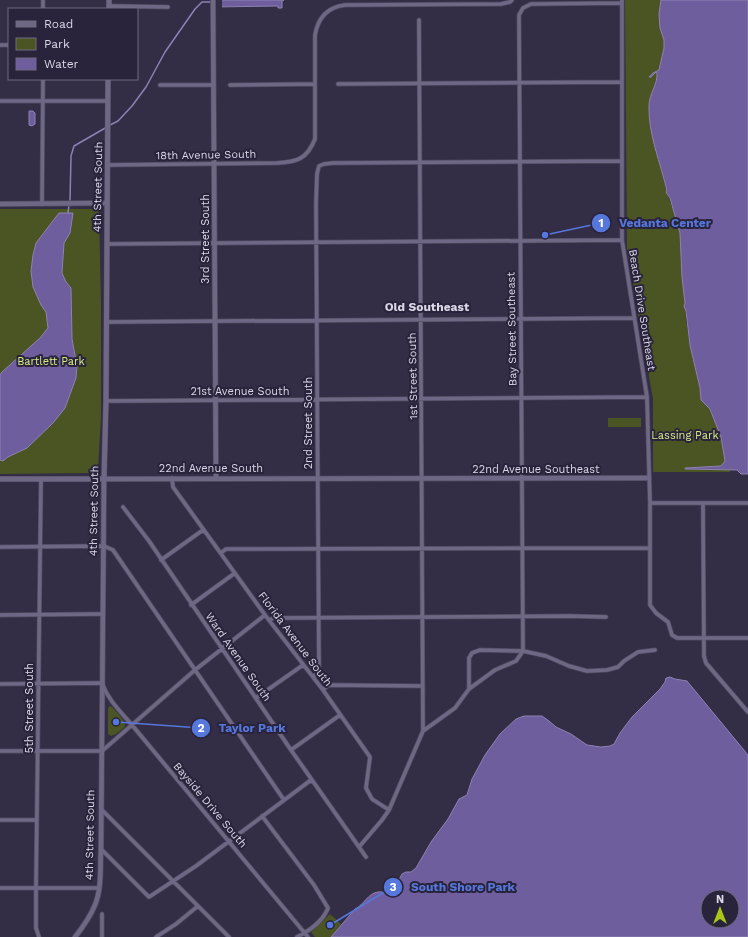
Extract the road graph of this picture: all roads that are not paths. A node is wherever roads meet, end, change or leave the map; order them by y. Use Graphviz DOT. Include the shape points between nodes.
graph roads {
  1 [pos="109,0"];
  2 [pos="213,0"];
  3 [pos="512,0"];
  4 [pos="622,1"];
  5 [pos="168,7"];
  6 [pos="109,8"];
  7 [pos="419,20"];
  8 [pos="43,80"];
  9 [pos="108,80"];
  10 [pos="519,82"];
  11 [pos="622,82"];
  12 [pos="315,84"];
  13 [pos="338,84"];
  14 [pos="420,84"];
  15 [pos="160,85"];
  16 [pos="214,85"];
  17 [pos="230,85"];
  18 [pos="0,101"];
  19 [pos="43,101"];
  20 [pos="108,101"];
  21 [pos="622,161"];
  22 [pos="520,162"];
  23 [pos="420,163"];
  24 [pos="214,164"];
  25 [pos="108,165"];
  26 [pos="107,203"];
  27 [pos="0,204"];
  28 [pos="42,204"];
  29 [pos="520,240"];
  30 [pos="622,240"];
  31 [pos="421,241"];
  32 [pos="214,242"];
  33 [pos="317,242"];
  34 [pos="107,244"];
  35 [pos="634,318"];
  36 [pos="521,319"];
  37 [pos="421,320"];
  38 [pos="215,321"];
  39 [pos="317,321"];
  40 [pos="106,322"];
  41 [pos="648,397"];
  42 [pos="522,398"];
  43 [pos="317,399"];
  44 [pos="422,399"];
  45 [pos="215,400"];
  46 [pos="106,401"];
  47 [pos="172,478"];
  48 [pos="216,478"];
  49 [pos="318,478"];
  50 [pos="423,478"];
  51 [pos="522,478"];
  52 [pos="649,478"];
  53 [pos="41,479"];
  54 [pos="104,479"];
  55 [pos="0,481"];
  56 [pos="650,503"];
  57 [pos="703,503"];
  58 [pos="748,503"];
  59 [pos="123,507"];
  60 [pos="203,530"];
  61 [pos="104,546"];
  62 [pos="0,547"];
  63 [pos="39,547"];
  64 [pos="522,548"];
  65 [pos="649,548"];
  66 [pos="318,549"];
  67 [pos="422,549"];
  68 [pos="221,553"];
  69 [pos="161,560"];
  70 [pos="235,573"];
  71 [pos="191,605"];
  72 [pos="103,614"];
  73 [pos="0,615"];
  74 [pos="39,615"];
  75 [pos="265,615"];
  76 [pos="523,616"];
  77 [pos="318,617"];
  78 [pos="422,617"];
  79 [pos="606,617"];
  80 [pos="269,620"];
  81 [pos="704,638"];
  82 [pos="748,638"];
  83 [pos="221,648"];
  84 [pos="655,650"];
  85 [pos="524,651"];
  86 [pos="303,665"];
  87 [pos="194,670"];
  88 [pos="313,677"];
  89 [pos="102,683"];
  90 [pos="0,684"];
  91 [pos="38,684"];
  92 [pos="423,686"];
  93 [pos="469,689"];
  94 [pos="323,690"];
  95 [pos="256,698"];
  96 [pos="748,712"];
  97 [pos="340,715"];
  98 [pos="132,725"];
  99 [pos="423,731"];
  100 [pos="291,750"];
  101 [pos="38,751"];
  102 [pos="102,751"];
  103 [pos="0,752"];
  104 [pos="311,780"];
  105 [pos="284,800"];
  106 [pos="102,810"];
  107 [pos="389,810"];
  108 [pos="262,816"];
  109 [pos="0,820"];
  110 [pos="37,820"];
  111 [pos="229,842"];
  112 [pos="359,847"];
  113 [pos="102,849"];
  114 [pos="366,856"];
  115 [pos="173,882"];
  116 [pos="0,888"];
  117 [pos="36,888"];
  118 [pos="99,888"];
  119 [pos="198,906"];
  120 [pos="102,914"];
  121 [pos="305,933"];
  122 [pos="39,937"];
  123 [pos="75,937"];
  124 [pos="102,937"];
  125 [pos="156,937"];
  126 [pos="229,937"];
  127 [pos="297,937"];
  128 [pos="308,937"];
  1 -- 6 [label="main road"];
  2 -- 16 [label="street, 3rd Street South"];
  3 -- 12 [label="street" via="500,4 336,7 326,13 316,29"];
  4 -- 10 [label="street, Bay Street Southeast" via="531,4 523,8 519,19"];
  4 -- 11 [label="street, Beach Drive Southeast"];
  5 -- 6 [label="street"];
  7 -- 14 [label="street, 1st Street South"];
  8 -- 19 [label="street"];
  9 -- 20 [label="main road, 4th Street South"];
  10 -- 11 [label="street"];
  10 -- 14 [label="street"];
  10 -- 22 [label="street, Bay Street Southeast"];
  11 -- 21 [label="street, Beach Drive Southeast"];
  12 -- 17 [label="street"];
  12 -- 24 [label="street, 18th Avenue South" via="315,139 304,157 282,163"];
  13 -- 14 [label="street"];
  14 -- 23 [label="street, 1st Street South"];
  15 -- 16 [label="street"];
  16 -- 24 [label="street, 3rd Street South"];
  18 -- 19 [label="street"];
  19 -- 20 [label="street"];
  19 -- 28 [label="street"];
  20 -- 25 [label="main road, 4th Street South"];
  21 -- 22 [label="street"];
  21 -- 30 [label="street, Beach Drive Southeast"];
  22 -- 23 [label="street"];
  22 -- 29 [label="street, Bay Street Southeast"];
  23 -- 31 [label="street, 1st Street South"];
  23 -- 33 [label="street, 2nd Street South" via="333,163 320,166 317,174"];
  24 -- 25 [label="street, 18th Avenue South"];
  24 -- 32 [label="street, 3rd Street South"];
  25 -- 26 [label="main road, 4th Street South"];
  26 -- 28 [label="street"];
  26 -- 34 [label="main road, 4th Street South"];
  27 -- 28 [label="street"];
  29 -- 30 [label="street"];
  29 -- 31 [label="street"];
  29 -- 36 [label="street, Bay Street Southeast"];
  30 -- 35 [label="street, Beach Drive Southeast"];
  31 -- 33 [label="street"];
  31 -- 37 [label="street, 1st Street South"];
  32 -- 33 [label="street"];
  32 -- 34 [label="street"];
  32 -- 38 [label="street, 3rd Street South"];
  33 -- 39 [label="street, 2nd Street South"];
  34 -- 40 [label="main road, 4th Street South"];
  35 -- 36 [label="street"];
  35 -- 41 [label="street, Beach Drive Southeast"];
  36 -- 37 [label="street"];
  36 -- 42 [label="street, Bay Street Southeast"];
  37 -- 39 [label="street"];
  37 -- 44 [label="street, 1st Street South"];
  38 -- 39 [label="street"];
  38 -- 40 [label="street"];
  38 -- 45 [label="street, 3rd Street South"];
  39 -- 43 [label="street, 2nd Street South"];
  40 -- 46 [label="main road, 4th Street South"];
  41 -- 42 [label="street, 21st Avenue South"];
  41 -- 52 [label="street, Beach Drive Southeast"];
  42 -- 44 [label="street, 21st Avenue South"];
  42 -- 51 [label="street, Bay Street Southeast"];
  43 -- 44 [label="street, 21st Avenue South"];
  43 -- 45 [label="street, 21st Avenue South"];
  43 -- 49 [label="street, 2nd Street South"];
  44 -- 50 [label="street, 1st Street South"];
  45 -- 46 [label="street, 21st Avenue South"];
  45 -- 48 [label="street, 3rd Street South"];
  46 -- 54 [label="main road, 4th Street South"];
  47 -- 48 [label="street, 22nd Avenue South"];
  47 -- 54 [label="street, 22nd Avenue South"];
  47 -- 60 [label="street, Florida Avenue South" via="173,487"];
  48 -- 49 [label="street, 22nd Avenue South"];
  49 -- 50 [label="street, 22nd Avenue South"];
  49 -- 66 [label="street, 2nd Street South"];
  50 -- 51 [label="street, 22nd Avenue Southeast"];
  50 -- 67 [label="street, 1st Street South"];
  51 -- 52 [label="street, 22nd Avenue Southeast"];
  51 -- 64 [label="street, Bay Street Southeast"];
  52 -- 56 [label="street, Beach Drive Southeast"];
  53 -- 54 [label="main road, 22nd Avenue South"];
  53 -- 55 [label="main road, 22nd Avenue South"];
  53 -- 63 [label="street, 5th Street South"];
  54 -- 61 [label="street, 4th Street South"];
  56 -- 57 [label="street"];
  56 -- 65 [label="street, Beach Drive Southeast"];
  57 -- 58 [label="street"];
  57 -- 81 [label="street"];
  59 -- 69 [label="street, Ward Avenue South"];
  60 -- 68 [label="street, Florida Avenue South"];
  60 -- 69 [label="street"];
  61 -- 63 [label="street"];
  61 -- 72 [label="street, 4th Street South"];
  61 -- 87 [label="street" via="113,550"];
  62 -- 63 [label="street"];
  63 -- 74 [label="street, 5th Street South"];
  64 -- 65 [label="street"];
  64 -- 67 [label="street"];
  64 -- 76 [label="street, Bay Street Southeast"];
  65 -- 81 [label="street, Beach Drive Southeast" via="652,610 668,622 674,637"];
  66 -- 67 [label="street"];
  66 -- 68 [label="street" via="226,549"];
  66 -- 77 [label="street, 2nd Street South"];
  67 -- 78 [label="street, 1st Street South"];
  68 -- 70 [label="street, Florida Avenue South"];
  69 -- 71 [label="street, Ward Avenue South"];
  70 -- 71 [label="street"];
  70 -- 75 [label="street, Florida Avenue South"];
  71 -- 83 [label="street, Ward Avenue South"];
  72 -- 74 [label="street"];
  72 -- 89 [label="street, 4th Street South"];
  73 -- 74 [label="street"];
  74 -- 91 [label="street, 5th Street South"];
  75 -- 80 [label="street, Florida Avenue South"];
  75 -- 83 [label="street"];
  76 -- 78 [label="street"];
  76 -- 79 [label="street"];
  76 -- 85 [label="street, Bay Street Southeast"];
  77 -- 78 [label="street"];
  77 -- 80 [label="street"];
  77 -- 88 [label="street, 2nd Street South" via="319,672"];
  78 -- 92 [label="street, 1st Street South"];
  80 -- 86 [label="street, Florida Avenue South"];
  81 -- 82 [label="street"];
  81 -- 96 [label="street" via="706,663"];
  83 -- 87 [label="street"];
  83 -- 95 [label="street, Ward Avenue South"];
  84 -- 85 [label="street" via="638,652 612,669 586,671"];
  85 -- 93 [label="street" via="516,661 495,670"];
  85 -- 93 [label="street" via="480,650 472,653 469,658"];
  86 -- 88 [label="street, Florida Avenue South"];
  86 -- 95 [label="street"];
  87 -- 98 [label="street"];
  87 -- 105 [label="street"];
  88 -- 94 [label="street, Florida Avenue South"];
  89 -- 91 [label="street"];
  89 -- 98 [label="street, Bayside Drive South" via="114,706"];
  89 -- 102 [label="street, 4th Street South"];
  90 -- 91 [label="street"];
  91 -- 101 [label="street, 5th Street South"];
  92 -- 94 [label="street" via="328,685"];
  92 -- 99 [label="street, 1st Street South"];
  93 -- 99 [label="street" via="455,708"];
  94 -- 97 [label="street, Florida Avenue South"];
  95 -- 100 [label="street, Ward Avenue South"];
  97 -- 100 [label="street"];
  97 -- 107 [label="street, Florida Avenue South" via="370,757 366,788 372,799"];
  98 -- 102 [label="street"];
  98 -- 111 [label="street, Bayside Drive South"];
  99 -- 107 [label="street"];
  100 -- 104 [label="street, Ward Avenue South"];
  101 -- 102 [label="street"];
  101 -- 103 [label="street"];
  101 -- 110 [label="street, 5th Street South"];
  102 -- 106 [label="street, 4th Street South"];
  104 -- 105 [label="street"];
  104 -- 112 [label="street, Ward Avenue South"];
  105 -- 108 [label="street"];
  106 -- 113 [label="street, 4th Street South"];
  106 -- 115 [label="street"];
  107 -- 112 [label="street"];
  108 -- 111 [label="street"];
  108 -- 121 [label="street" via="314,885 328,908 325,915"];
  109 -- 110 [label="street"];
  110 -- 117 [label="street, 5th Street South"];
  111 -- 115 [label="street"];
  111 -- 121 [label="street, Bayside Drive South"];
  112 -- 114 [label="street, Ward Avenue South"];
  113 -- 115 [label="street" via="149,897"];
  113 -- 118 [label="street, 4th Street South"];
  115 -- 119 [label="street"];
  116 -- 117 [label="street"];
  117 -- 118 [label="street"];
  117 -- 122 [label="street, 5th Street South" via="36,928"];
  118 -- 123 [label="street, 4th Street South" via="96,904"];
  119 -- 125 [label="street"];
  119 -- 126 [label="street"];
  120 -- 124 [label="street"];
  121 -- 127 [label="street"];
  121 -- 128 [label="street, Bayside Drive South"];
}
